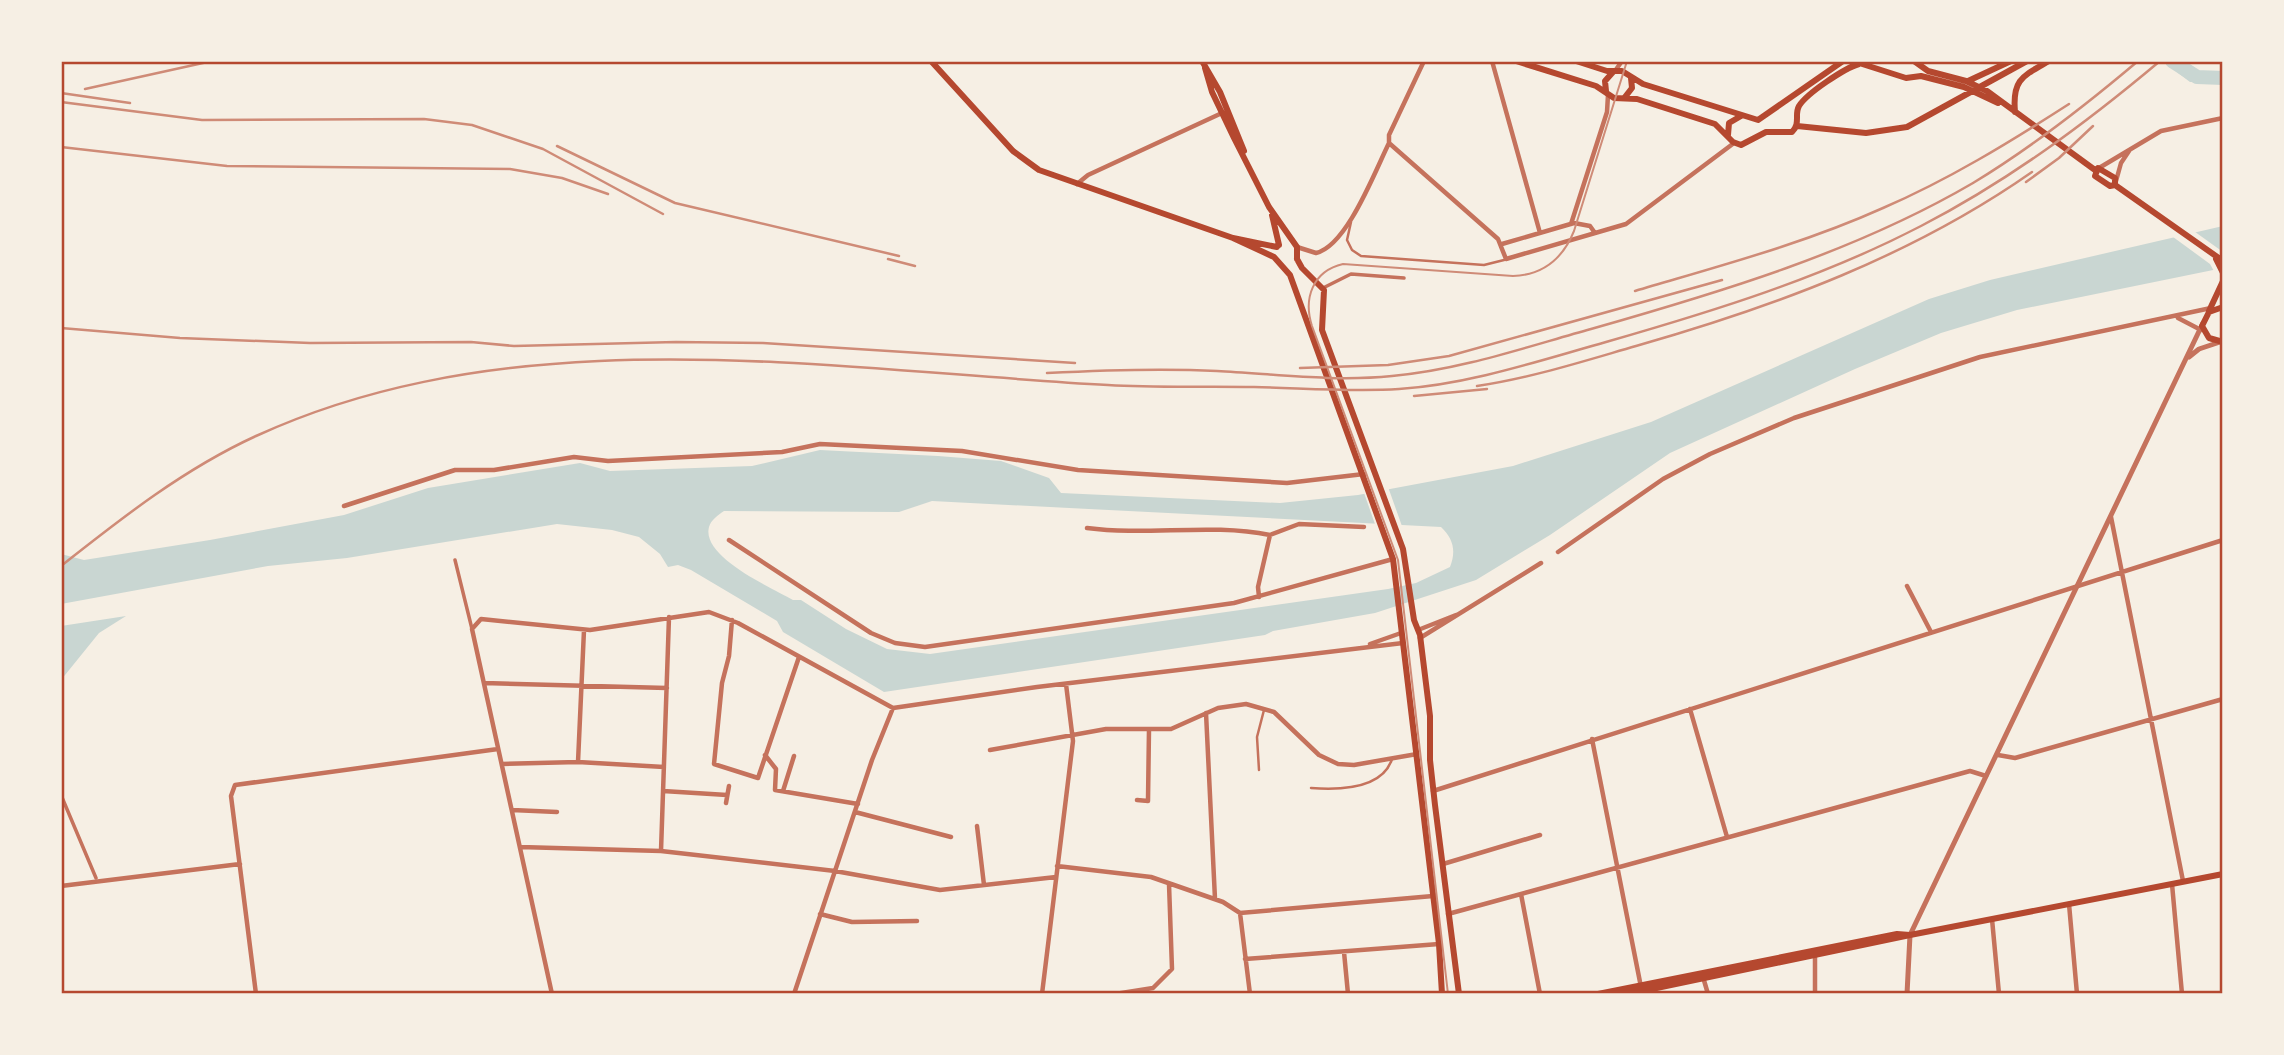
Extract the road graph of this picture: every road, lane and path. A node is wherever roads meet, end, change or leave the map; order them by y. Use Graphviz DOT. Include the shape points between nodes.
graph roads {
  1 [pos="931,61"];
  2 [pos="1424,61"];
  3 [pos="1492,61"];
  4 [pos="1516,61"];
  5 [pos="1576,61"];
  6 [pos="1622,61"];
  7 [pos="1843,61"];
  8 [pos="2011,61"];
  9 [pos="2027,61"];
  10 [pos="2049,61"];
  11 [pos="1915,62"];
  12 [pos="1857,63"];
  13 [pos="1203,65"];
  14 [pos="1614,72"];
  15 [pos="1912,77"];
  16 [pos="1631,78"];
  17 [pos="1965,84"];
  18 [pos="1607,93"];
  19 [pos="1625,97"];
  20 [pos="1782,105"];
  21 [pos="1222,113"];
  22 [pos="1797,113"];
  23 [pos="2018,114"];
  24 [pos="1743,116"];
  25 [pos="2223,118"];
  26 [pos="1797,126"];
  27 [pos="1728,135"];
  28 [pos="1389,143"];
  29 [pos="1734,143"];
  30 [pos="2135,146"];
  31 [pos="1247,159"];
  32 [pos="2097,169"];
  33 [pos="1076,184"];
  34 [pos="2116,184"];
  35 [pos="1269,207"];
  36 [pos="1355,212"];
  37 [pos="1571,224"];
  38 [pos="1540,233"];
  39 [pos="1595,233"];
  40 [pos="1233,238"];
  41 [pos="1502,244"];
  42 [pos="1295,245"];
  43 [pos="1278,246"];
  44 [pos="2213,254"];
  45 [pos="1297,259"];
  46 [pos="1506,259"];
  47 [pos="2223,261"];
  48 [pos="1280,262"];
  49 [pos="2223,273"];
  50 [pos="1404,278"];
  51 [pos="2223,281"];
  52 [pos="1323,288"];
  53 [pos="2222,307"];
  54 [pos="2210,310"];
  55 [pos="2174,318"];
  56 [pos="2202,328"];
  57 [pos="2222,342"];
  58 [pos="2186,359"];
  59 [pos="1364,475"];
  60 [pos="344,506"];
  61 [pos="2111,517"];
  62 [pos="1364,527"];
  63 [pos="1087,528"];
  64 [pos="1270,535"];
  65 [pos="729,540"];
  66 [pos="2223,540"];
  67 [pos="1558,552"];
  68 [pos="1393,559"];
  69 [pos="454,560"];
  70 [pos="1541,563"];
  71 [pos="2123,572"];
  72 [pos="1907,586"];
  73 [pos="2078,586"];
  74 [pos="1259,597"];
  75 [pos="1463,611"];
  76 [pos="669,617"];
  77 [pos="732,620"];
  78 [pos="472,629"];
  79 [pos="1402,629"];
  80 [pos="1417,629"];
  81 [pos="584,630"];
  82 [pos="1931,632"];
  83 [pos="1420,639"];
  84 [pos="1404,643"];
  85 [pos="1362,647"];
  86 [pos="799,657"];
  87 [pos="484,683"];
  88 [pos="1066,684"];
  89 [pos="581,685"];
  90 [pos="667,688"];
  91 [pos="2223,699"];
  92 [pos="1265,707"];
  93 [pos="893,708"];
  94 [pos="1690,709"];
  95 [pos="1206,713"];
  96 [pos="2151,719"];
  97 [pos="1149,729"];
  98 [pos="1073,734"];
  99 [pos="1592,739"];
  100 [pos="498,749"];
  101 [pos="990,750"];
  102 [pos="1417,754"];
  103 [pos="765,755"];
  104 [pos="1998,755"];
  105 [pos="794,756"];
  106 [pos="1392,758"];
  107 [pos="578,762"];
  108 [pos="502,764"];
  109 [pos="664,766"];
  110 [pos="1259,770"];
  111 [pos="1987,776"];
  112 [pos="729,786"];
  113 [pos="1311,788"];
  114 [pos="663,791"];
  115 [pos="783,791"];
  116 [pos="1433,791"];
  117 [pos="61,795"];
  118 [pos="727,795"];
  119 [pos="1137,800"];
  120 [pos="726,803"];
  121 [pos="858,804"];
  122 [pos="512,810"];
  123 [pos="855,812"];
  124 [pos="557,813"];
  125 [pos="977,826"];
  126 [pos="1540,835"];
  127 [pos="951,837"];
  128 [pos="1727,837"];
  129 [pos="520,847"];
  130 [pos="661,851"];
  131 [pos="240,864"];
  132 [pos="1442,865"];
  133 [pos="1057,866"];
  134 [pos="1618,867"];
  135 [pos="835,871"];
  136 [pos="2223,874"];
  137 [pos="1056,877"];
  138 [pos="96,878"];
  139 [pos="2183,881"];
  140 [pos="1170,884"];
  141 [pos="2172,884"];
  142 [pos="984,885"];
  143 [pos="61,886"];
  144 [pos="1521,894"];
  145 [pos="1433,896"];
  146 [pos="1215,899"];
  147 [pos="2069,904"];
  148 [pos="1240,913"];
  149 [pos="1448,914"];
  150 [pos="820,915"];
  151 [pos="1992,919"];
  152 [pos="917,920"];
  153 [pos="1910,935"];
  154 [pos="1439,944"];
  155 [pos="1344,952"];
  156 [pos="1815,953"];
  157 [pos="1245,959"];
  158 [pos="1702,976"];
  159 [pos="1642,988"];
  160 [pos="256,994"];
  161 [pos="552,994"];
  162 [pos="794,994"];
  163 [pos="1042,994"];
  164 [pos="1115,994"];
  165 [pos="1250,994"];
  166 [pos="1348,994"];
  167 [pos="1442,994"];
  168 [pos="1459,994"];
  169 [pos="1540,994"];
  170 [pos="1598,994"];
  171 [pos="1628,994"];
  172 [pos="1708,994"];
  173 [pos="1815,994"];
  174 [pos="1907,994"];
  175 [pos="2000,994"];
  176 [pos="2077,994"];
  177 [pos="2182,994"];
  1 -- 33 [label="main road" via="1022,159"];
  2 -- 28 [label="street"];
  3 -- 38 [label="street"];
  4 -- 18 [label="main road"];
  5 -- 14 [label="main road"];
  6 -- 14 [label="street"];
  7 -- 20 [label="main road"];
  8 -- 17 [label="main road"];
  9 -- 26 [label="main road" via="1902,128 1866,133"];
  10 -- 23 [label="main road" via="2019,81 2014,96"];
  11 -- 15 [label="main road"];
  11 -- 17 [label="main road"];
  12 -- 15 [label="main road"];
  12 -- 22 [label="main road" via="1808,96"];
  13 -- 21 [label="main road"];
  13 -- 31 [label="main road" via="1237,128"];
  14 -- 16 [label="main road"];
  14 -- 18 [label="main road" via="1605,81"];
  15 -- 17 [label="main road"];
  16 -- 19 [label="main road" via="1632,90"];
  16 -- 24 [label="main road"];
  17 -- 23 [label="main road"];
  18 -- 19 [label="main road" via="1616,99"];
  18 -- 37 [label="street" via="1607,111"];
  19 -- 27 [label="main road" via="1715,124"];
  20 -- 22 [label="main road"];
  20 -- 24 [label="main road" via="1762,120"];
  21 -- 31 [label="main road"];
  21 -- 33 [label="street"];
  22 -- 26 [label="main road"];
  23 -- 32 [label="main road"];
  24 -- 27 [label="main road" via="1730,122"];
  25 -- 30 [label="street" via="2166,129"];
  26 -- 29 [label="main road" via="1787,134 1768,132 1746,145"];
  27 -- 29 [label="main road"];
  28 -- 36 [label="street"];
  28 -- 41 [label="street"];
  29 -- 39 [label="street" via="1628,223"];
  30 -- 32 [label="street"];
  30 -- 34 [label="street" via="2121,163"];
  31 -- 35 [label="main road"];
  32 -- 34 [label="main road" via="2095,176 2110,187"];
  33 -- 40 [label="main road"];
  34 -- 44 [label="main road"];
  35 -- 42 [label="main road"];
  35 -- 43 [label="main road"];
  36 -- 42 [label="street" via="1329,248 1313,253"];
  36 -- 46 [label="lane" via="1347,240 1361,256 1484,265"];
  37 -- 38 [label="street"];
  37 -- 39 [label="street" via="1586,224"];
  38 -- 41 [label="street"];
  39 -- 46 [label="street"];
  40 -- 43 [label="main road"];
  40 -- 48 [label="main road"];
  41 -- 46 [label="street"];
  42 -- 43 [label="main road"];
  42 -- 45 [label="main road"];
  43 -- 48 [label="main road"];
  44 -- 47 [label="main road"];
  44 -- 49 [label="main road"];
  45 -- 48 [label="main road" via="1291,264"];
  45 -- 52 [label="main road"];
  48 -- 59 [label="main road" via="1290,275"];
  50 -- 52 [label="street" via="1351,274"];
  51 -- 54 [label="main road"];
  52 -- 80 [label="main road" via="1323,332 1397,535"];
  53 -- 54 [label="main road"];
  54 -- 55 [label="street"];
  54 -- 56 [label="main road"];
  55 -- 56 [label="street"];
  55 -- 67 [label="street" via="1980,358 1794,418 1663,479"];
  56 -- 57 [label="main road" via="2211,340"];
  56 -- 58 [label="street"];
  57 -- 58 [label="street"];
  58 -- 61 [label="street"];
  59 -- 60 [label="street" via="1287,483 1078,470 973,452 820,444 782,452 608,461 574,457 494,470 455,470"];
  59 -- 68 [label="main road"];
  61 -- 71 [label="street"];
  61 -- 73 [label="street"];
  62 -- 64 [label="street" via="1298,524"];
  63 -- 64 [label="street"];
  64 -- 74 [label="street"];
  65 -- 74 [label="street" via="871,633 911,646"];
  66 -- 71 [label="street"];
  68 -- 74 [label="street"];
  68 -- 79 [label="main road"];
  69 -- 78 [label="street"];
  70 -- 75 [label="street"];
  71 -- 73 [label="street"];
  71 -- 96 [label="street"];
  72 -- 82 [label="street"];
  73 -- 82 [label="street"];
  73 -- 104 [label="street"];
  75 -- 80 [label="street"];
  75 -- 83 [label="street"];
  76 -- 77 [label="street" via="705,612"];
  76 -- 81 [label="street"];
  76 -- 90 [label="street"];
  77 -- 86 [label="street"];
  77 -- 103 [label="street" via="714,764 758,778"];
  78 -- 81 [label="street" via="485,618"];
  78 -- 87 [label="street"];
  79 -- 80 [label="main road"];
  79 -- 84 [label="main road"];
  79 -- 85 [label="street"];
  80 -- 83 [label="main road"];
  81 -- 89 [label="street"];
  82 -- 94 [label="street"];
  83 -- 84 [label="main road" via="1413,646"];
  83 -- 116 [label="main road"];
  84 -- 85 [label="street"];
  84 -- 102 [label="main road"];
  85 -- 88 [label="street"];
  86 -- 93 [label="street"];
  86 -- 103 [label="street"];
  87 -- 89 [label="street"];
  87 -- 100 [label="street"];
  88 -- 93 [label="street"];
  88 -- 98 [label="street"];
  89 -- 90 [label="street"];
  89 -- 107 [label="street"];
  90 -- 109 [label="street"];
  91 -- 96 [label="street"];
  92 -- 95 [label="street" via="1227,706"];
  92 -- 106 [label="street" via="1327,759 1354,765"];
  92 -- 110 [label="lane" via="1257,737"];
  93 -- 121 [label="street"];
  94 -- 99 [label="street"];
  94 -- 128 [label="street"];
  95 -- 97 [label="street" via="1171,729"];
  95 -- 146 [label="street"];
  96 -- 104 [label="street" via="2015,758"];
  96 -- 139 [label="street"];
  97 -- 98 [label="street"];
  97 -- 119 [label="street" via="1148,801"];
  98 -- 101 [label="street"];
  98 -- 133 [label="street"];
  99 -- 116 [label="street"];
  99 -- 134 [label="street"];
  100 -- 108 [label="street"];
  100 -- 131 [label="street" via="242,781 233,787 231,796"];
  102 -- 106 [label="street"];
  102 -- 145 [label="main road"];
  103 -- 115 [label="street" via="776,769 775,790"];
  104 -- 111 [label="street"];
  105 -- 115 [label="street"];
  106 -- 113 [label="lane" via="1386,771 1374,780 1340,789"];
  107 -- 108 [label="street"];
  107 -- 109 [label="street"];
  108 -- 122 [label="street"];
  109 -- 114 [label="street"];
  111 -- 128 [label="street" via="1970,771"];
  111 -- 153 [label="street"];
  112 -- 118 [label="street"];
  114 -- 118 [label="street"];
  114 -- 130 [label="street"];
  115 -- 121 [label="street"];
  116 -- 132 [label="main road"];
  117 -- 138 [label="street"];
  118 -- 120 [label="street"];
  121 -- 123 [label="street"];
  122 -- 124 [label="street"];
  122 -- 129 [label="street"];
  123 -- 127 [label="street"];
  123 -- 135 [label="street"];
  125 -- 142 [label="street"];
  126 -- 132 [label="street"];
  128 -- 134 [label="street"];
  129 -- 130 [label="street"];
  129 -- 161 [label="street"];
  130 -- 135 [label="street"];
  131 -- 143 [label="street"];
  131 -- 160 [label="street"];
  132 -- 149 [label="main road"];
  133 -- 137 [label="street"];
  133 -- 140 [label="street" via="1144,876"];
  134 -- 144 [label="street"];
  134 -- 159 [label="street"];
  135 -- 142 [label="street" via="940,890"];
  135 -- 150 [label="street"];
  136 -- 139 [label="main road"];
  137 -- 142 [label="street"];
  137 -- 163 [label="street"];
  139 -- 141 [label="main road"];
  140 -- 146 [label="street"];
  140 -- 164 [label="street" via="1172,969 1153,988"];
  141 -- 147 [label="main road"];
  141 -- 177 [label="street"];
  144 -- 149 [label="street"];
  144 -- 169 [label="street"];
  145 -- 148 [label="street"];
  145 -- 154 [label="main road"];
  146 -- 148 [label="street"];
  147 -- 151 [label="main road"];
  147 -- 176 [label="street"];
  148 -- 157 [label="street"];
  149 -- 168 [label="main road"];
  150 -- 152 [label="street" via="852,922"];
  150 -- 162 [label="street"];
  151 -- 153 [label="main road"];
  151 -- 175 [label="street"];
  153 -- 156 [label="main road"];
  153 -- 174 [label="street"];
  154 -- 155 [label="street"];
  154 -- 167 [label="main road"];
  155 -- 157 [label="street"];
  155 -- 166 [label="street"];
  156 -- 158 [label="main road"];
  156 -- 173 [label="street"];
  157 -- 165 [label="street"];
  158 -- 159 [label="main road"];
  158 -- 172 [label="street"];
  159 -- 170 [label="main road"];
  159 -- 171 [label="main road"];
}
